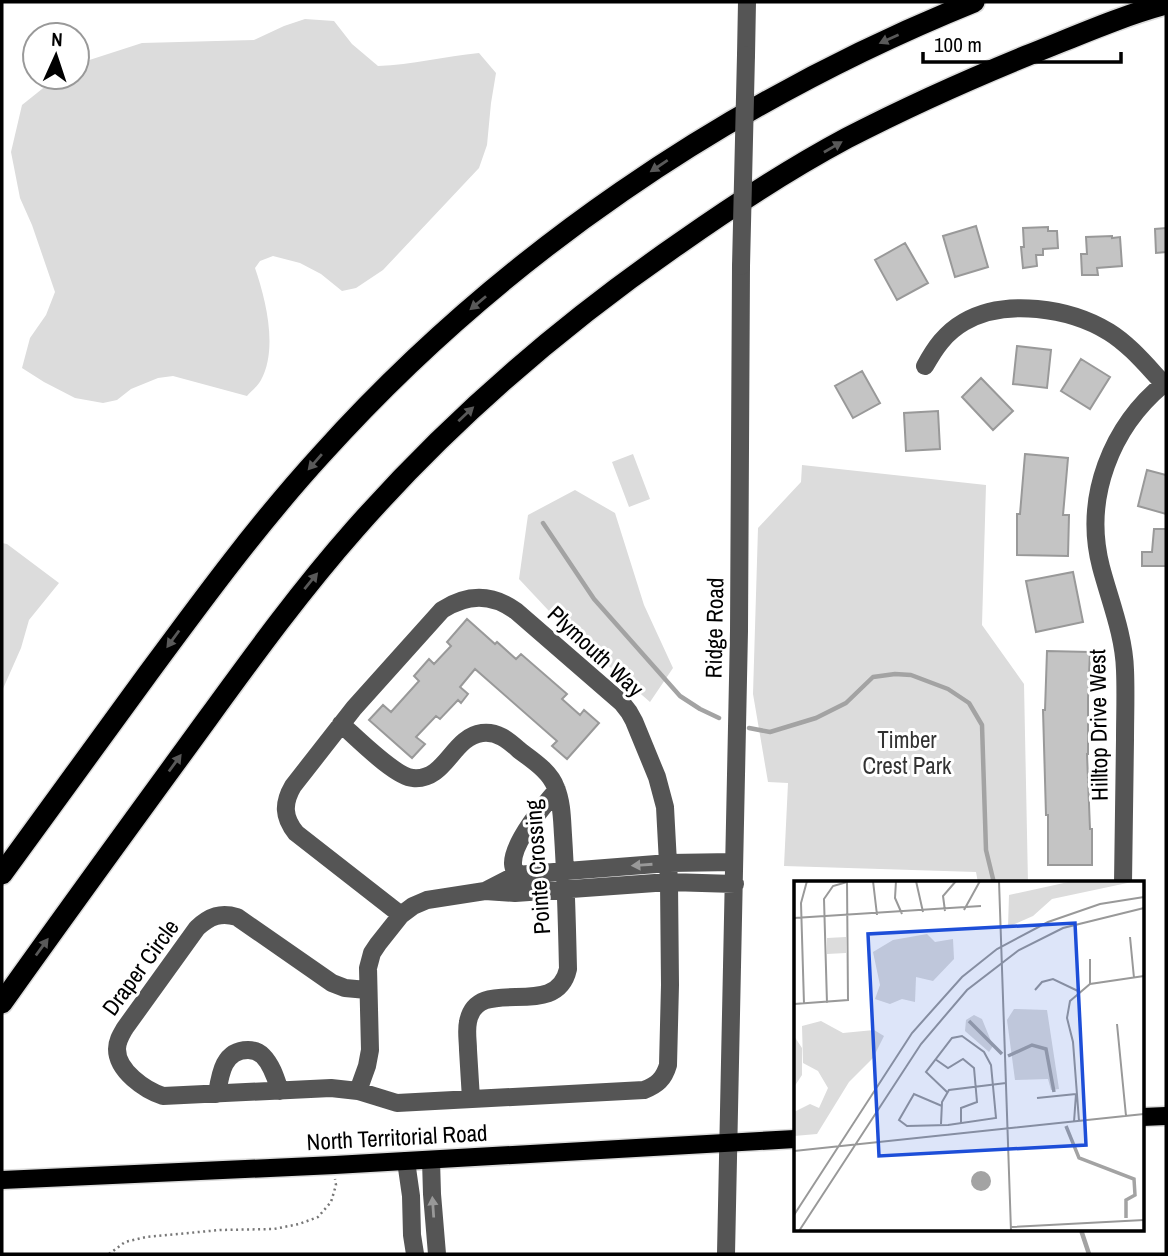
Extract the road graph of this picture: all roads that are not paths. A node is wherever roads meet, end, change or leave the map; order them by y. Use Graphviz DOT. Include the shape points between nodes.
graph roads {
  1 [pos="747,2"];
  2 [pos="974,2"];
  3 [pos="1166,4"];
  4 [pos="925,366"];
  5 [pos="1165,383"];
  6 [pos="341,724"];
  7 [pos="557,790"];
  8 [pos="734,862"];
  9 [pos="668,863"];
  10 [pos="565,870"];
  11 [pos="2,874"];
  12 [pos="516,875"];
  13 [pos="1124,881"];
  14 [pos="669,882"];
  15 [pos="735,884"];
  16 [pos="566,889"];
  17 [pos="485,891"];
  18 [pos="401,915"];
  19 [pos="367,990"];
  20 [pos="2,1003"];
  21 [pos="280,1091"];
  22 [pos="358,1091"];
  23 [pos="217,1094"];
  24 [pos="471,1099"];
  25 [pos="1166,1115"];
  26 [pos="1144,1117"];
  27 [pos="794,1139"];
  28 [pos="729,1143"];
  29 [pos="431,1160"];
  30 [pos="406,1161"];
  31 [pos="2,1180"];
  32 [pos="415,1254"];
  33 [pos="438,1254"];
  34 [pos="726,1254"];
  1 -- 8 [label="street, Ridge Road, bridge"];
  2 -- 11 [label="highway, one-way" via="871,48 725,125 611,198 463,315 367,406 265,520"];
  20 -- 3 [label="highway, one-way" via="312,579 401,478 540,348 694,233 845,139 987,72"];
  4 -- 5 [label="street" via="936,346 965,321 997,311 1039,309 1101,327"];
  5 -- 13 [label="street, Hilltop Drive West" via="1138,409 1116,440 1102,477 1096,514 1099,556 1120,631 1125,669"];
  6 -- 7 [label="street, Pointe Crossing" via="399,774 413,778 435,772 475,734 501,736 545,771"];
  6 -- 9 [label="street, Plymouth Way" via="442,610 470,598 501,602 629,712 660,787"];
  6 -- 18 [label="street, Plymouth Way" via="293,786 286,801 286,818 296,832"];
  7 -- 10 [label="street, Pointe Crossing"];
  7 -- 12 [label="street" via="539,810 514,853"];
  8 -- 9 [label="street"];
  8 -- 15 [label="street, Ridge Road"];
  9 -- 10 [label="street, one-way"];
  9 -- 14 [label="street, Plymouth Way"];
  10 -- 12 [label="street"];
  10 -- 16 [label="street, Pointe Crossing"];
  12 -- 17 [label="street"];
  14 -- 15 [label="street"];
  14 -- 16 [label="street"];
  14 -- 24 [label="street, Plymouth Way" via="668,1065 662,1080 644,1090"];
  15 -- 28 [label="street, Ridge Road"];
  16 -- 17 [label="street"];
  16 -- 24 [label="street, Pointe Crossing" via="566,979 546,995 494,999 476,1006 467,1028"];
  17 -- 18 [label="street" via="427,900"];
  18 -- 19 [label="street" via="372,953"];
  19 -- 22 [label="street" via="370,1050"];
  19 -- 23 [label="street, Draper Circle" via="332,984 237,917 221,914 206,919 125,1028 117,1051 124,1068 154,1093 170,1097"];
  21 -- 22 [label="street, Draper Circle"];
  21 -- 23 [label="street, Draper Circle"];
  21 -- 23 [label="street" via="270,1065 252,1050 228,1058"];
  22 -- 24 [label="street, Plymouth Way" via="397,1102"];
  25 -- 26 [label="main road"];
  27 -- 28 [label="main road, North Territorial Road"];
  28 -- 29 [label="main road, North Territorial Road"];
  28 -- 34 [label="street, Ridge Road"];
  29 -- 30 [label="main road, North Territorial Road"];
  33 -- 29 [label="street, one-way"];
  30 -- 31 [label="main road, North Territorial Road"];
  30 -- 32 [label="street"];
}
